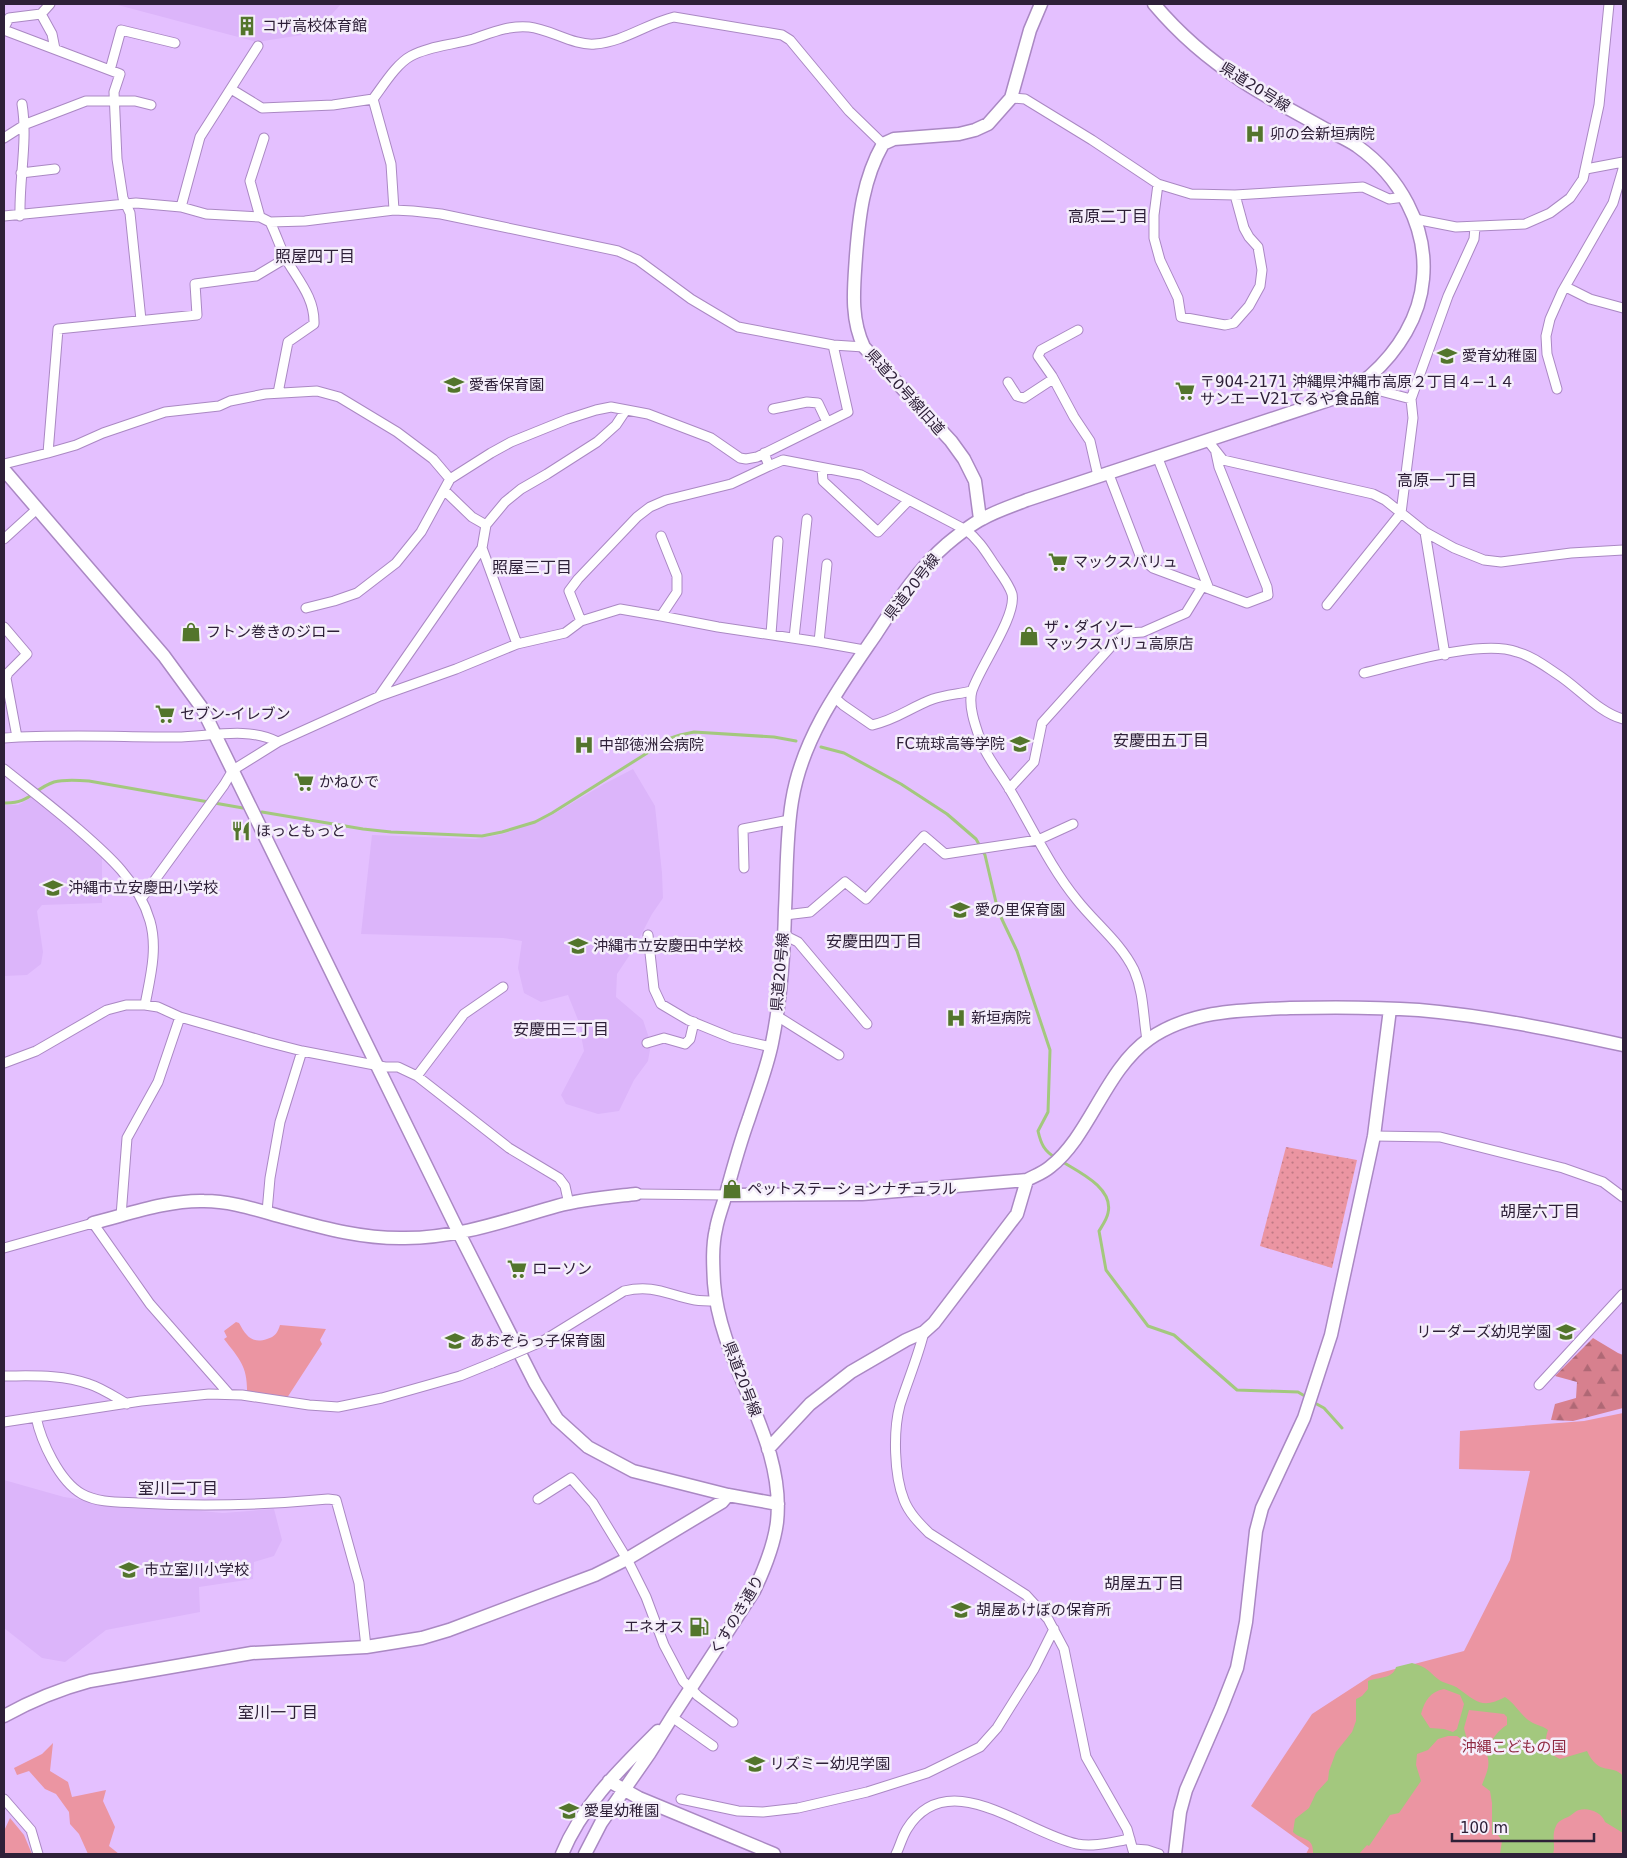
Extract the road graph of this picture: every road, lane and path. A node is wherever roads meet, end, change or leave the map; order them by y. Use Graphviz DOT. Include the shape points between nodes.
graph roads {
  1 [pos="50,4"];
  2 [pos="1041,4"];
  3 [pos="1154,4"];
  4 [pos="1609,4"];
  5 [pos="41,14"];
  6 [pos="4,29"];
  7 [pos="175,43"];
  8 [pos="258,46"];
  9 [pos="55,49"];
  10 [pos="110,70"];
  11 [pos="231,89"];
  12 [pos="1011,98"];
  13 [pos="373,99"];
  14 [pos="114,101"];
  15 [pos="22,104"];
  16 [pos="151,105"];
  17 [pos="26,124"];
  18 [pos="4,138"];
  19 [pos="264,138"];
  20 [pos="883,144"];
  21 [pos="1623,162"];
  22 [pos="55,169"];
  23 [pos="1586,169"];
  24 [pos="1623,169"];
  25 [pos="21,173"];
  26 [pos="1158,184"];
  27 [pos="1235,196"];
  28 [pos="1404,197"];
  29 [pos="126,205"];
  30 [pos="181,207"];
  31 [pos="394,210"];
  32 [pos="4,216"];
  33 [pos="20,216"];
  34 [pos="260,217"];
  35 [pos="1415,219"];
  36 [pos="270,222"];
  37 [pos="1475,227"];
  38 [pos="286,258"];
  39 [pos="1566,287"];
  40 [pos="1623,308"];
  41 [pos="141,320"];
  42 [pos="1078,330"];
  43 [pos="833,345"];
  44 [pos="864,347"];
  45 [pos="1053,379"];
  46 [pos="1008,382"];
  47 [pos="1353,386"];
  48 [pos="1557,389"];
  49 [pos="278,393"];
  50 [pos="1411,399"];
  51 [pos="773,409"];
  52 [pos="626,410"];
  53 [pos="827,422"];
  54 [pos="1208,440"];
  55 [pos="48,453"];
  56 [pos="764,453"];
  57 [pos="1216,453"];
  58 [pos="1157,456"];
  59 [pos="4,464"];
  60 [pos="769,466"];
  61 [pos="822,468"];
  62 [pos="4,470"];
  63 [pos="1103,474"];
  64 [pos="450,479"];
  65 [pos="444,490"];
  66 [pos="909,500"];
  67 [pos="37,509"];
  68 [pos="1402,513"];
  69 [pos="807,519"];
  70 [pos="980,519"];
  71 [pos="486,525"];
  72 [pos="966,530"];
  73 [pos="1425,532"];
  74 [pos="661,536"];
  75 [pos="4,539"];
  76 [pos="778,541"];
  77 [pos="482,548"];
  78 [pos="1623,550"];
  79 [pos="827,564"];
  80 [pos="1206,588"];
  81 [pos="1326,605"];
  82 [pos="306,608"];
  83 [pos="661,616"];
  84 [pos="581,621"];
  85 [pos="4,627"];
  86 [pos="772,634"];
  87 [pos="794,638"];
  88 [pos="820,642"];
  89 [pos="517,644"];
  90 [pos="864,650"];
  91 [pos="1445,654"];
  92 [pos="1364,673"];
  93 [pos="972,691"];
  94 [pos="380,696"];
  95 [pos="834,696"];
  96 [pos="1623,719"];
  97 [pos="214,734"];
  98 [pos="17,737"];
  99 [pos="4,738"];
  100 [pos="278,742"];
  101 [pos="6,770"];
  102 [pos="233,770"];
  103 [pos="1009,789"];
  104 [pos="789,820"];
  105 [pos="1074,824"];
  106 [pos="1038,840"];
  107 [pos="744,868"];
  108 [pos="141,899"];
  109 [pos="785,915"];
  110 [pos="648,935"];
  111 [pos="784,935"];
  112 [pos="503,988"];
  113 [pos="145,1005"];
  114 [pos="1390,1009"];
  115 [pos="777,1016"];
  116 [pos="180,1017"];
  117 [pos="694,1022"];
  118 [pos="867,1024"];
  119 [pos="1147,1040"];
  120 [pos="647,1043"];
  121 [pos="1623,1045"];
  122 [pos="771,1047"];
  123 [pos="302,1051"];
  124 [pos="839,1056"];
  125 [pos="4,1063"];
  126 [pos="376,1065"];
  127 [pos="417,1076"];
  128 [pos="1374,1136"];
  129 [pos="1027,1180"];
  130 [pos="636,1194"];
  131 [pos="726,1195"];
  132 [pos="1623,1197"];
  133 [pos="569,1204"];
  134 [pos="267,1212"];
  135 [pos="121,1216"];
  136 [pos="93,1223"];
  137 [pos="459,1233"];
  138 [pos="4,1248"];
  139 [pos="1623,1294"];
  140 [pos="716,1301"];
  141 [pos="924,1332"];
  142 [pos="4,1376"];
  143 [pos="1539,1385"];
  144 [pos="229,1394"];
  145 [pos="127,1404"];
  146 [pos="36,1417"];
  147 [pos="4,1422"];
  148 [pos="768,1449"];
  149 [pos="728,1495"];
  150 [pos="538,1499"];
  151 [pos="778,1504"];
  152 [pos="627,1559"];
  153 [pos="1054,1629"];
  154 [pos="366,1647"];
  155 [pos="691,1689"];
  156 [pos="4,1716"];
  157 [pos="672,1716"];
  158 [pos="733,1722"];
  159 [pos="713,1746"];
  160 [pos="609,1781"];
  161 [pos="624,1790"];
  162 [pos="4,1799"];
  163 [pos="681,1799"];
  164 [pos="1130,1839"];
  165 [pos="1134,1852"];
  166 [pos="38,1854"];
  167 [pos="562,1854"];
  168 [pos="585,1854"];
  169 [pos="774,1854"];
  170 [pos="896,1854"];
  171 [pos="1159,1854"];
  172 [pos="1175,1854"];
  1 -- 5 [label="street"];
  2 -- 12 [label="street" via="1030,30"];
  3 -- 28 [label="street, 県道20号線" via="1184,37 1213,61 1357,146 1389,175"];
  4 -- 23 [label="street" via="1599,105"];
  5 -- 6 [label="street" via="9,18"];
  5 -- 9 [label="street" via="52,34"];
  6 -- 9 [label="street"];
  7 -- 10 [label="street" via="121,30"];
  8 -- 11 [label="street"];
  9 -- 10 [label="street"];
  10 -- 14 [label="street" via="120,74"];
  11 -- 13 [label="street" via="262,108 332,105"];
  11 -- 30 [label="street" via="200,137"];
  12 -- 20 [label="street" via="988,124 975,130 894,139"];
  12 -- 26 [label="street" via="1025,99"];
  13 -- 20 [label="street" via="409,57 500,29 528,26 593,45 624,38 674,17 782,35 790,40 849,112"];
  13 -- 31 [label="street" via="390,164"];
  14 -- 16 [label="street"];
  14 -- 17 [label="street" via="86,101"];
  14 -- 29 [label="street" via="117,159"];
  15 -- 17 [label="street"];
  17 -- 18 [label="street"];
  17 -- 25 [label="street"];
  19 -- 34 [label="street" via="250,181"];
  20 -- 44 [label="street, 県道20号線旧道" via="867,178 860,213 853,297 858,333"];
  21 -- 23 [label="street"];
  22 -- 25 [label="street"];
  23 -- 37 [label="street" via="1583,180 1570,198 1550,213 1525,224"];
  24 -- 39 [label="street" via="1614,203"];
  25 -- 33 [label="street"];
  26 -- 27 [label="street" via="1191,194"];
  26 -- 27 [label="street" via="1154,238 1160,260 1178,298 1181,317 1225,325 1234,323 1250,306 1260,286 1262,270 1258,247 1244,228"];
  27 -- 28 [label="street" via="1363,187 1389,199"];
  28 -- 35 [label="street, 県道20号線"];
  29 -- 30 [label="street"];
  29 -- 33 [label="street"];
  29 -- 41 [label="street" via="130,213"];
  30 -- 34 [label="street" via="206,214"];
  31 -- 36 [label="street"];
  31 -- 43 [label="street" via="441,214 618,251 638,260 738,328"];
  32 -- 33 [label="street"];
  34 -- 36 [label="street"];
  35 -- 37 [label="street" via="1456,227"];
  35 -- 47 [label="street, 県道20号線" via="1424,270 1413,319 1390,354 1369,376"];
  36 -- 38 [label="street"];
  37 -- 50 [label="street" via="1474,239 1448,296"];
  38 -- 41 [label="street" via="256,276 195,284 197,314"];
  38 -- 49 [label="street" via="302,281 310,300 314,324 288,342"];
  39 -- 40 [label="street" via="1590,299"];
  39 -- 48 [label="street" via="1550,319 1546,336 1547,354"];
  41 -- 55 [label="street" via="58,329"];
  42 -- 45 [label="street" via="1041,350 1038,356"];
  43 -- 44 [label="street"];
  43 -- 53 [label="street" via="848,412"];
  44 -- 70 [label="street, 県道20号線旧道" via="964,459 975,481"];
  45 -- 46 [label="street" via="1024,398 1018,396"];
  45 -- 63 [label="street" via="1090,441"];
  47 -- 50 [label="street"];
  47 -- 54 [label="street, 県道20号線" via="1335,398 1309,408"];
  49 -- 55 [label="street" via="230,401 219,406 166,412"];
  49 -- 64 [label="street" via="317,391 339,397 397,432 433,459"];
  50 -- 68 [label="street" via="1413,418"];
  51 -- 53 [label="street" via="818,403"];
  52 -- 56 [label="street" via="648,414 711,438 740,458"];
  52 -- 64 [label="street" via="611,407 560,422 491,452"];
  52 -- 71 [label="street" via="616,425 597,442 521,489"];
  53 -- 56 [label="street"];
  54 -- 57 [label="street"];
  54 -- 58 [label="street, 県道20号線"];
  55 -- 59 [label="street"];
  56 -- 60 [label="street"];
  57 -- 68 [label="street" via="1223,460 1373,494"];
  57 -- 80 [label="street" via="1268,595 1247,603"];
  58 -- 63 [label="street, 県道20号線"];
  58 -- 80 [label="street"];
  60 -- 61 [label="street" via="782,460"];
  60 -- 84 [label="street" via="731,484 666,500 637,517 569,591"];
  61 -- 66 [label="street" via="861,475"];
  61 -- 66 [label="street" via="823,481 878,532"];
  62 -- 67 [label="street"];
  63 -- 70 [label="street, 県道20号線"];
  63 -- 80 [label="street" via="1142,558 1153,568"];
  64 -- 65 [label="street"];
  65 -- 71 [label="street" via="472,517"];
  65 -- 82 [label="street" via="421,532 396,563 357,593"];
  66 -- 72 [label="street"];
  67 -- 75 [label="street"];
  67 -- 97 [label="street" via="169,662 202,708"];
  68 -- 73 [label="street"];
  68 -- 81 [label="street"];
  69 -- 87 [label="street"];
  70 -- 72 [label="street, 県道20号線"];
  71 -- 77 [label="street"];
  72 -- 90 [label="street, 県道20号線" via="928,562"];
  72 -- 93 [label="street" via="975,537 1012,594 1002,629"];
  73 -- 78 [label="street" via="1484,560 1501,562"];
  73 -- 91 [label="street"];
  74 -- 83 [label="street" via="677,576 677,592"];
  76 -- 86 [label="street"];
  77 -- 89 [label="street"];
  77 -- 94 [label="street"];
  79 -- 88 [label="street"];
  80 -- 103 [label="street" via="1186,613 1143,632 1127,633 1115,642 1042,723 1034,762"];
  83 -- 84 [label="street" via="620,610"];
  83 -- 86 [label="street"];
  84 -- 89 [label="street" via="565,633"];
  85 -- 98 [label="street" via="27,654 6,678"];
  86 -- 87 [label="street"];
  87 -- 88 [label="street"];
  88 -- 90 [label="street"];
  89 -- 94 [label="street"];
  90 -- 95 [label="street, 県道20号線"];
  91 -- 92 [label="street"];
  91 -- 96 [label="street" via="1478,648 1516,651 1531,657 1597,705"];
  93 -- 95 [label="street" via="935,698 890,721 872,724"];
  93 -- 103 [label="street" via="980,742"];
  94 -- 100 [label="street"];
  95 -- 104 [label="street, 県道20号線" via="810,739 801,763"];
  97 -- 98 [label="street" via="182,737"];
  97 -- 100 [label="street" via="266,736"];
  97 -- 102 [label="street"];
  98 -- 99 [label="street"];
  100 -- 102 [label="street"];
  101 -- 108 [label="street" via="110,858"];
  102 -- 108 [label="street"];
  102 -- 126 [label="street"];
  103 -- 106 [label="street"];
  104 -- 107 [label="street" via="743,829"];
  104 -- 109 [label="street, 県道20号線"];
  105 -- 106 [label="street"];
  106 -- 109 [label="street" via="945,854 924,836 866,899 845,882 810,912"];
  106 -- 119 [label="street" via="1072,894 1125,955 1134,971 1144,1007"];
  108 -- 113 [label="street" via="150,922 154,947"];
  109 -- 111 [label="street, 県道20号線"];
  110 -- 117 [label="street" via="654,989 660,1004"];
  111 -- 115 [label="street, 県道20号線"];
  111 -- 118 [label="street" via="798,942"];
  112 -- 127 [label="street" via="464,1014"];
  113 -- 116 [label="street"];
  113 -- 125 [label="street" via="107,1010 36,1051"];
  114 -- 119 [label="street" via="1333,1007 1211,1014 1168,1027"];
  114 -- 121 [label="street" via="1489,1019"];
  114 -- 128 [label="street"];
  115 -- 122 [label="street, 県道20号線"];
  115 -- 124 [label="street"];
  116 -- 123 [label="street"];
  116 -- 135 [label="street" via="158,1082 127,1138"];
  117 -- 120 [label="street" via="690,1039 685,1044 664,1038"];
  117 -- 122 [label="street" via="732,1038"];
  119 -- 129 [label="street" via="1115,1075 1071,1145 1058,1159"];
  122 -- 131 [label="street, 県道20号線"];
  123 -- 126 [label="street"];
  123 -- 134 [label="street" via="280,1122"];
  126 -- 127 [label="street" via="398,1067"];
  126 -- 137 [label="street"];
  127 -- 133 [label="street" via="509,1148 559,1178 565,1186"];
  128 -- 132 [label="street" via="1440,1137 1563,1168 1602,1182"];
  128 -- 172 [label="street" via="1331,1335 1310,1400 1262,1508 1237,1668 1186,1790"];
  129 -- 131 [label="street" via="862,1194"];
  129 -- 141 [label="street" via="1016,1214 944,1312"];
  130 -- 131 [label="street"];
  130 -- 133 [label="street"];
  131 -- 140 [label="street, 県道20号線" via="714,1242"];
  133 -- 137 [label="street"];
  134 -- 135 [label="street" via="203,1200"];
  134 -- 137 [label="street" via="328,1229 381,1238"];
  135 -- 136 [label="street"];
  136 -- 138 [label="street"];
  136 -- 144 [label="street" via="150,1304"];
  137 -- 149 [label="street" via="535,1383 557,1419 571,1434 604,1457 633,1471"];
  139 -- 143 [label="street"];
  140 -- 144 [label="street, bridge" via="695,1300 652,1288 624,1290 543,1341 492,1363 451,1379 338,1407"];
  140 -- 148 [label="street, 県道20号線" via="730,1351"];
  141 -- 148 [label="street" via="851,1372 810,1404"];
  141 -- 153 [label="street" via="900,1406 895,1437 896,1466 904,1500 916,1520 930,1533 1026,1595"];
  142 -- 145 [label="street" via="67,1378 90,1384"];
  144 -- 145 [label="street"];
  145 -- 146 [label="street"];
  146 -- 147 [label="street"];
  146 -- 154 [label="street" via="42,1440 55,1464 70,1484 94,1499 188,1506 336,1500 359,1583"];
  148 -- 151 [label="street, 県道20号線"];
  149 -- 151 [label="street"];
  149 -- 152 [label="street" via="722,1502"];
  150 -- 152 [label="street" via="571,1478 592,1503"];
  151 -- 155 [label="street, くすのき通り" via="774,1537 754,1591"];
  152 -- 154 [label="street" via="595,1575 449,1630"];
  152 -- 155 [label="street" via="664,1645 683,1681"];
  153 -- 163 [label="street" via="1034,1669 997,1728 980,1747 927,1773 867,1792 798,1808 763,1812 738,1811"];
  153 -- 164 [label="street" via="1064,1649 1086,1757"];
  154 -- 156 [label="street" via="252,1653 90,1681 66,1687"];
  155 -- 157 [label="street, くすのき通り"];
  155 -- 158 [label="street"];
  157 -- 159 [label="street"];
  157 -- 160 [label="street, くすのき通り"];
  157 -- 161 [label="street, くすのき通り"];
  160 -- 161 [label="street"];
  160 -- 167 [label="street, くすのき通り" via="584,1813"];
  161 -- 168 [label="street, くすのき通り"];
  161 -- 169 [label="street"];
  162 -- 166 [label="street" via="31,1830"];
  164 -- 165 [label="street"];
  164 -- 170 [label="street" via="1095,1845 1077,1844 1047,1835 994,1809 967,1801 949,1801 930,1807 914,1820"];
  165 -- 171 [label="street" via="1147,1850"];
}
